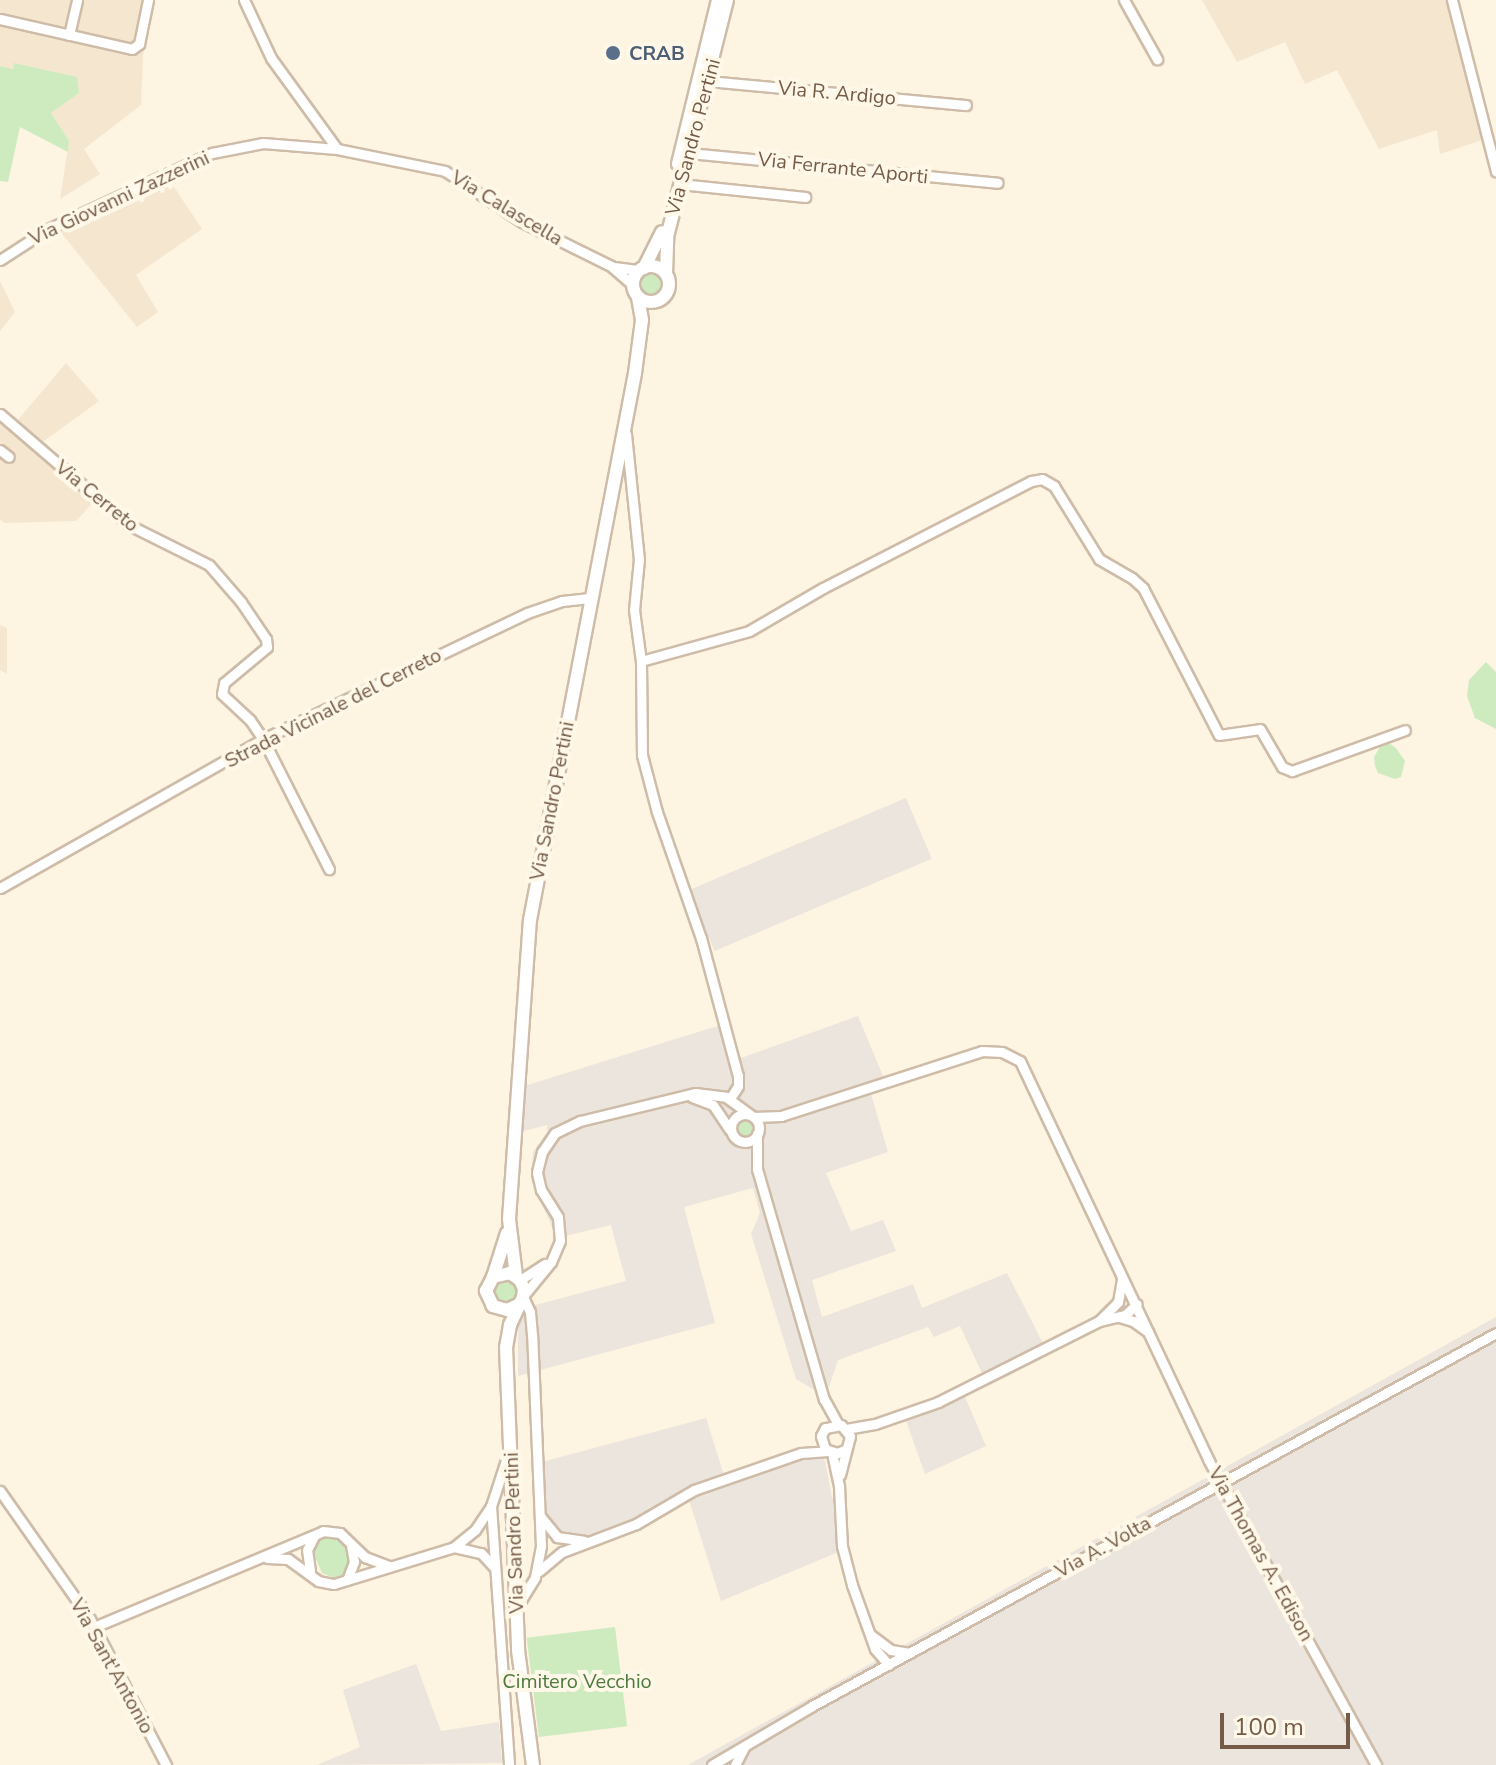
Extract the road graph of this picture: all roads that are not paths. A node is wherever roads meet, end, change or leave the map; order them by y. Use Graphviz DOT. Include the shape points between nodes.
graph roads {
  1 [pos="77,0"];
  2 [pos="148,0"];
  3 [pos="244,0"];
  4 [pos="718,0"];
  5 [pos="727,0"];
  6 [pos="1124,0"];
  7 [pos="1452,0"];
  8 [pos="0,19"];
  9 [pos="69,35"];
  10 [pos="1157,59"];
  11 [pos="707,81"];
  12 [pos="966,105"];
  13 [pos="337,149"];
  14 [pos="689,153"];
  15 [pos="1496,171"];
  16 [pos="998,183"];
  17 [pos="680,184"];
  18 [pos="805,197"];
  19 [pos="0,260"];
  20 [pos="611,266"];
  21 [pos="642,269"];
  22 [pos="666,274"];
  23 [pos="636,291"];
  24 [pos="657,301"];
  25 [pos="641,332"];
  26 [pos="0,414"];
  27 [pos="625,423"];
  28 [pos="0,450"];
  29 [pos="9,457"];
  30 [pos="590,598"];
  31 [pos="641,661"];
  32 [pos="1405,730"];
  33 [pos="263,739"];
  34 [pos="329,869"];
  35 [pos="0,888"];
  36 [pos="680,1095"];
  37 [pos="730,1099"];
  38 [pos="751,1116"];
  39 [pos="781,1116"];
  40 [pos="730,1130"];
  41 [pos="758,1133"];
  42 [pos="740,1141"];
  43 [pos="757,1169"];
  44 [pos="509,1226"];
  45 [pos="554,1257"];
  46 [pos="1119,1268"];
  47 [pos="493,1277"];
  48 [pos="518,1278"];
  49 [pos="522,1299"];
  50 [pos="1137,1304"];
  51 [pos="493,1306"];
  52 [pos="1116,1313"];
  53 [pos="1496,1333"];
  54 [pos="1153,1340"];
  55 [pos="506,1347"];
  56 [pos="824,1399"];
  57 [pos="875,1424"];
  58 [pos="842,1427"];
  59 [pos="823,1432"];
  60 [pos="511,1439"];
  61 [pos="847,1447"];
  62 [pos="830,1452"];
  63 [pos="801,1453"];
  64 [pos="1220,1482"];
  65 [pos="839,1487"];
  66 [pos="0,1491"];
  67 [pos="491,1506"];
  68 [pos="539,1514"];
  69 [pos="319,1532"];
  70 [pos="595,1539"];
  71 [pos="350,1542"];
  72 [pos="454,1547"];
  73 [pos="256,1561"];
  74 [pos="389,1566"];
  75 [pos="494,1567"];
  76 [pos="537,1572"];
  77 [pos="311,1573"];
  78 [pos="347,1580"];
  79 [pos="516,1608"];
  80 [pos="94,1627"];
  81 [pos="879,1647"];
  82 [pos="910,1653"];
  83 [pos="889,1665"];
  84 [pos="868,1675"];
  85 [pos="744,1746"];
  86 [pos="166,1765"];
  87 [pos="509,1765"];
  88 [pos="533,1765"];
  89 [pos="712,1765"];
  90 [pos="735,1765"];
  91 [pos="1376,1765"];
  1 -- 9 [label="street"];
  2 -- 9 [label="street" via="135,48"];
  3 -- 13 [label="street" via="275,65"];
  4 -- 21 [label="main road, Via Sandro Pertini" via="661,236"];
  5 -- 11 [label="main road, Via Sandro Pertini"];
  6 -- 10 [label="street"];
  7 -- 15 [label="street"];
  8 -- 9 [label="street"];
  11 -- 12 [label="street, Via R. Ardigo"];
  11 -- 14 [label="main road, Via Sandro Pertini"];
  13 -- 19 [label="street, Via Giovanni Zazzerini" via="256,143 212,153 42,232"];
  13 -- 20 [label="street, Via Calascella" via="445,171 522,222"];
  14 -- 16 [label="street, Via Ferrante Aporti"];
  14 -- 17 [label="main road, Via Sandro Pertini"];
  17 -- 18 [label="street"];
  17 -- 22 [label="main road, Via Sandro Pertini" via="665,242"];
  20 -- 21 [label="street, Via Calascella"];
  20 -- 23 [label="street, Via Calascella"];
  21 -- 22 [label="main road" via="656,267"];
  21 -- 23 [label="main road, Via Sandro Pertini"];
  22 -- 24 [label="main road, Via Sandro Pertini" via="669,289"];
  23 -- 24 [label="main road" via="647,302"];
  23 -- 25 [label="main road, Via Sandro Pertini"];
  24 -- 25 [label="main road, Via Sandro Pertini"];
  25 -- 27 [label="main road, Via Sandro Pertini"];
  26 -- 33 [label="street, Via Cerreto" via="129,525 202,560 221,576 267,642 267,649 236,671 221,691"];
  27 -- 30 [label="main road, Via Sandro Pertini"];
  27 -- 31 [label="street" via="639,559 634,615"];
  28 -- 29 [label="street"];
  30 -- 33 [label="street, Strada Vicinale del Cerreto" via="551,604 511,620"];
  30 -- 44 [label="main road, Via Sandro Pertini" via="530,920"];
  31 -- 32 [label="street" via="749,631 823,588 1042,479 1056,489 1099,559 1143,588 1219,735 1260,729 1282,767 1292,771"];
  31 -- 37 [label="street" via="643,762 701,938 738,1076"];
  33 -- 34 [label="street, Via Cerreto"];
  33 -- 35 [label="street, Strada Vicinale del Cerreto"];
  36 -- 37 [label="street" via="706,1093"];
  36 -- 40 [label="street" via="713,1105"];
  36 -- 45 [label="street" via="573,1123 552,1136 537,1172 560,1221"];
  37 -- 38 [label="street"];
  38 -- 39 [label="street"];
  38 -- 40 [label="street" via="735,1117"];
  38 -- 41 [label="street"];
  39 -- 41 [label="street"];
  39 -- 46 [label="street, Via Thomas A. Edison" via="977,1052 1008,1054 1027,1072"];
  40 -- 42 [label="street"];
  41 -- 42 [label="street"];
  41 -- 43 [label="street"];
  42 -- 43 [label="street"];
  43 -- 56 [label="street"];
  44 -- 47 [label="main road"];
  44 -- 48 [label="main road, Via Sandro Pertini"];
  45 -- 48 [label="street"];
  45 -- 49 [label="street"];
  46 -- 50 [label="street, Via Thomas A. Edison"];
  46 -- 52 [label="street"];
  47 -- 48 [label="main road" via="504,1272"];
  47 -- 51 [label="main road" via="486,1291"];
  48 -- 49 [label="main road, Via Sandro Pertini"];
  49 -- 51 [label="main road" via="507,1310"];
  49 -- 55 [label="main road, Via Sandro Pertini"];
  49 -- 68 [label="street" via="530,1312 532,1335"];
  50 -- 52 [label="street"];
  50 -- 54 [label="street, Via Thomas A. Edison"];
  51 -- 55 [label="main road"];
  52 -- 54 [label="street" via="1139,1324"];
  52 -- 57 [label="street" via="954,1394"];
  53 -- 64 [label="street, Via A. Volta"];
  54 -- 64 [label="street, Via Thomas A. Edison"];
  55 -- 60 [label="main road, Via Sandro Pertini"];
  56 -- 58 [label="street"];
  56 -- 59 [label="street"];
  57 -- 58 [label="street"];
  57 -- 61 [label="street"];
  58 -- 59 [label="street"];
  58 -- 61 [label="street"];
  59 -- 62 [label="street"];
  59 -- 63 [label="street"];
  60 -- 67 [label="street"];
  60 -- 79 [label="main road, Via Sandro Pertini"];
  61 -- 62 [label="street"];
  61 -- 65 [label="street"];
  62 -- 63 [label="street"];
  62 -- 65 [label="street"];
  63 -- 70 [label="street" via="694,1490 642,1521"];
  64 -- 82 [label="street, Via A. Volta"];
  64 -- 91 [label="street, Via Thomas A. Edison"];
  65 -- 81 [label="street" via="842,1546"];
  66 -- 80 [label="street, Via Sant'Antonio"];
  67 -- 72 [label="street" via="472,1534"];
  67 -- 75 [label="street"];
  68 -- 70 [label="street" via="561,1538"];
  68 -- 76 [label="street"];
  69 -- 71 [label="street" via="336,1531"];
  69 -- 73 [label="street"];
  69 -- 77 [label="street" via="307,1547"];
  70 -- 76 [label="street" via="562,1552"];
  71 -- 74 [label="street" via="365,1557"];
  71 -- 78 [label="street" via="354,1562"];
  72 -- 74 [label="street"];
  72 -- 75 [label="street" via="481,1553"];
  73 -- 77 [label="street" via="288,1559"];
  73 -- 80 [label="street"];
  74 -- 78 [label="street"];
  75 -- 87 [label="street"];
  76 -- 79 [label="street"];
  77 -- 78 [label="street" via="327,1584"];
  79 -- 88 [label="main road, Via Sandro Pertini"];
  80 -- 86 [label="street, Via Sant'Antonio"];
  81 -- 82 [label="street"];
  81 -- 83 [label="street"];
  81 -- 84 [label="street"];
  82 -- 83 [label="street, Via A. Volta"];
  83 -- 84 [label="street, Via A. Volta"];
  84 -- 85 [label="street, Via A. Volta"];
  85 -- 89 [label="street, Via A. Volta"];
  85 -- 90 [label="street"];
}
